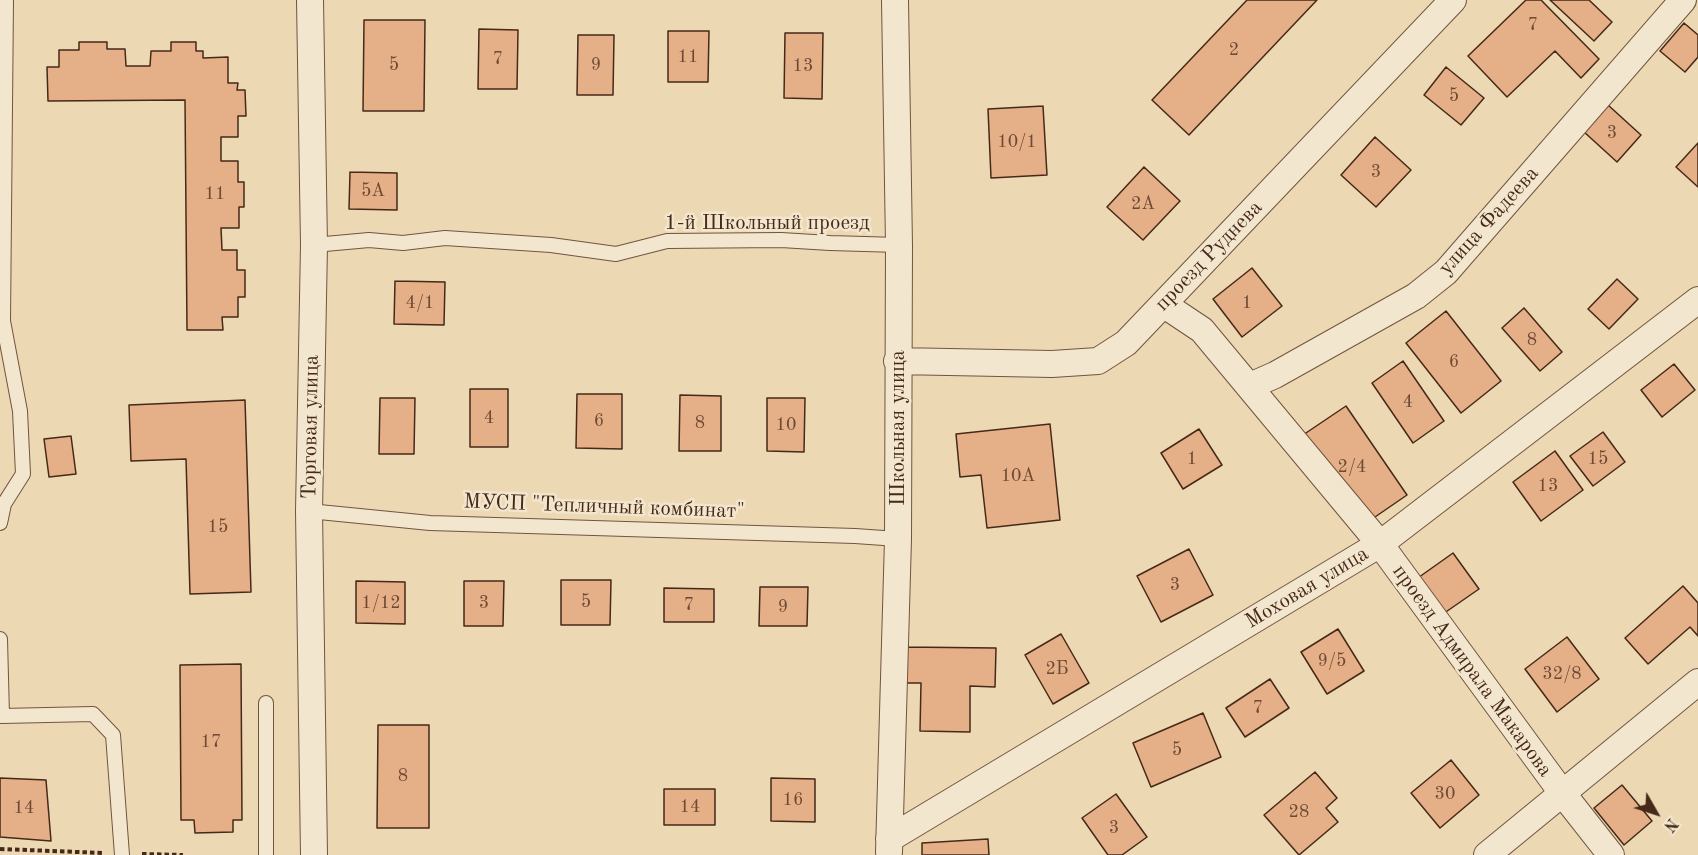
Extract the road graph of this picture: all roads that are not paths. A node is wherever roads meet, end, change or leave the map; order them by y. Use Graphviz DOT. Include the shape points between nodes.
graph roads {
  1 [pos="6,0"];
  2 [pos="309,0"];
  3 [pos="895,0"];
  4 [pos="1453,0"];
  5 [pos="1683,0"];
  6 [pos="314,245"];
  7 [pos="899,245"];
  8 [pos="1698,300"];
  9 [pos="1162,304"];
  10 [pos="897,361"];
  11 [pos="1250,386"];
  12 [pos="309,512"];
  13 [pos="0,523"];
  14 [pos="898,539"];
  15 [pos="1380,544"];
  16 [pos="0,639"];
  17 [pos="1698,682"];
  18 [pos="266,703"];
  19 [pos="1563,794"];
  20 [pos="889,847"];
  21 [pos="122,854"];
  22 [pos="266,855"];
  23 [pos="314,855"];
  24 [pos="1487,855"];
  25 [pos="1611,855"];
  1 -- 13 [label="lane" via="3,321 20,411 23,474 4,504"];
  2 -- 6 [label="street, Торговая улица"];
  3 -- 7 [label="street, Школьная улица"];
  4 -- 9 [label="street, проезд Руднева"];
  5 -- 11 [label="street, улица Фадеева" via="1446,272 1416,296"];
  6 -- 7 [label="lane, 1-й Школьный проезд" via="369,240 403,243 445,237 616,254 667,241"];
  6 -- 12 [label="street, Торговая улица"];
  7 -- 10 [label="street, Школьная улица"];
  8 -- 15 [label="street, Моховая улица"];
  9 -- 10 [label="street, проезд Руднева" via="1126,343 1098,362"];
  9 -- 11 [label="street, проезд Адмирала Макарова" via="1202,330"];
  10 -- 14 [label="street, Школьная улица"];
  11 -- 15 [label="street, проезд Адмирала Макарова"];
  12 -- 14 [label="lane, МУСП \"Тепличный комбинат\"" via="430,523"];
  12 -- 23 [label="street, Торговая улица"];
  14 -- 20 [label="street, Школьная улица"];
  15 -- 19 [label="street, проезд Адмирала Макарова"];
  15 -- 20 [label="street, Моховая улица"];
  16 -- 21 [label="lane" via="2,716 93,714 113,735"];
  17 -- 19 [label="street"];
  18 -- 22 [label="lane"];
  19 -- 24 [label="street"];
  19 -- 25 [label="street, проезд Адмирала Макарова"];
}
